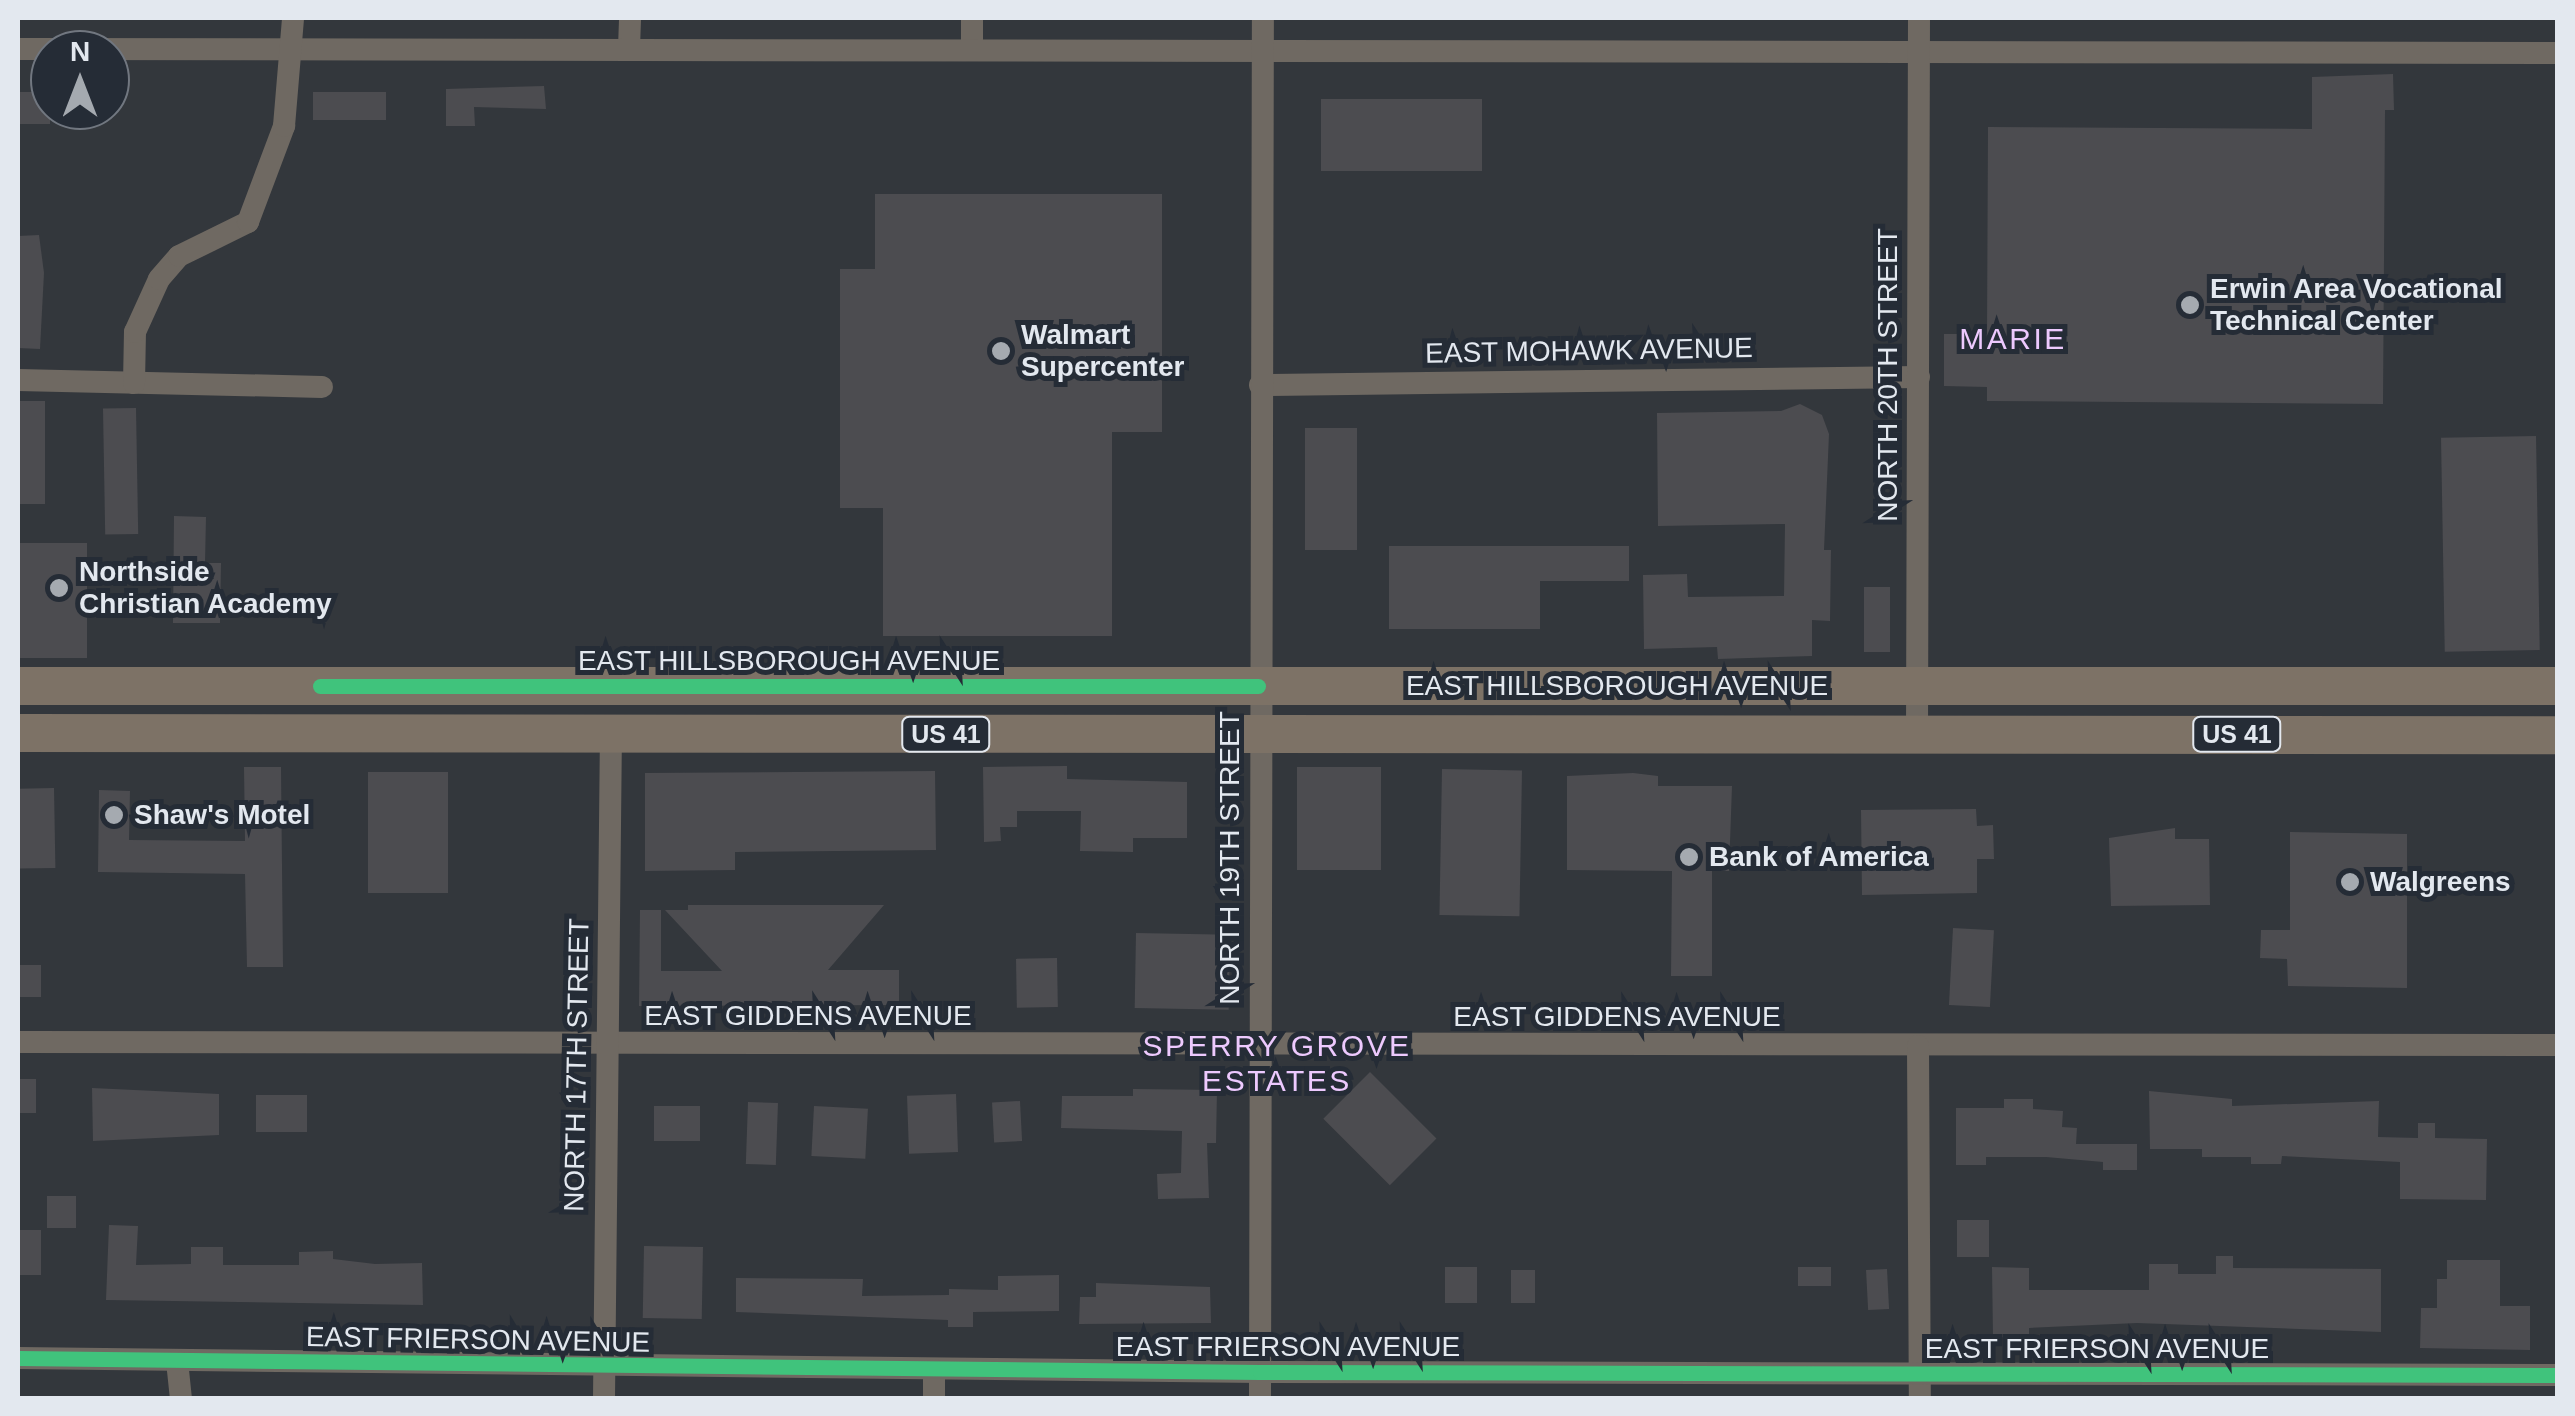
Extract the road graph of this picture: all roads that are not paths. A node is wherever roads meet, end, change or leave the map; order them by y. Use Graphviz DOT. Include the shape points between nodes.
graph roads {
  1 [pos="293,18"];
  2 [pos="630,18"];
  3 [pos="972,18"];
  4 [pos="1263,18"];
  5 [pos="1919,18"];
  6 [pos="630,48"];
  7 [pos="18,50"];
  8 [pos="293,50"];
  9 [pos="972,50"];
  10 [pos="1919,51"];
  11 [pos="2558,53"];
  12 [pos="1263,54"];
  13 [pos="1919,377"];
  14 [pos="18,380"];
  15 [pos="134,383"];
  16 [pos="1260,385"];
  17 [pos="322,387"];
  18 [pos="1916,684"];
  19 [pos="18,686"];
  20 [pos="1258,686"];
  21 [pos="2558,686"];
  22 [pos="18,732"];
  23 [pos="1917,732"];
  24 [pos="611,733"];
  25 [pos="1262,735"];
  26 [pos="2558,735"];
  27 [pos="18,1042"];
  28 [pos="2558,1044"];
  29 [pos="608,1046"];
  30 [pos="1918,1046"];
  31 [pos="1261,1048"];
  32 [pos="18,1358"];
  33 [pos="177,1361"];
  34 [pos="604,1367"];
  35 [pos="934,1370"];
  36 [pos="1260,1372"];
  37 [pos="1920,1374"];
  38 [pos="2247,1374"];
  39 [pos="2558,1375"];
  40 [pos="181,1398"];
  41 [pos="604,1398"];
  42 [pos="934,1398"];
  43 [pos="1260,1398"];
  44 [pos="1920,1398"];
  45 [pos="2247,1398"];
  1 -- 8 [label="street"];
  2 -- 6 [label="street"];
  3 -- 9 [label="street"];
  4 -- 12 [label="street, NORTH 19TH STREET"];
  5 -- 10 [label="street, NORTH 20TH STREET"];
  6 -- 8 [label="street"];
  6 -- 9 [label="street"];
  7 -- 8 [label="street"];
  8 -- 15 [label="street" via="284,126 248,222 179,256 158,280 134,332"];
  9 -- 12 [label="street"];
  10 -- 11 [label="street"];
  10 -- 12 [label="street"];
  10 -- 13 [label="street, NORTH 20TH STREET"];
  12 -- 16 [label="street, NORTH 19TH STREET"];
  13 -- 16 [label="street, EAST MOHAWK AVENUE"];
  13 -- 18 [label="street, NORTH 20TH STREET"];
  14 -- 15 [label="street"];
  15 -- 17 [label="street"];
  16 -- 20 [label="street, NORTH 19TH STREET"];
  18 -- 20 [label="main road, EAST HILLSBOROUGH AVENUE / US 41"];
  18 -- 21 [label="main road, EAST HILLSBOROUGH AVENUE / US 41"];
  18 -- 23 [label="street, NORTH 20TH STREET"];
  19 -- 20 [label="main road, EAST HILLSBOROUGH AVENUE / US 41"];
  20 -- 25 [label="street, NORTH 19TH STREET"];
  22 -- 24 [label="main road, EAST HILLSBOROUGH AVENUE / US 41"];
  23 -- 25 [label="main road, EAST HILLSBOROUGH AVENUE / US 41"];
  23 -- 26 [label="main road, EAST HILLSBOROUGH AVENUE / US 41"];
  24 -- 25 [label="main road, EAST HILLSBOROUGH AVENUE / US 41"];
  24 -- 29 [label="street, NORTH 17TH STREET"];
  25 -- 31 [label="street, NORTH 19TH STREET"];
  27 -- 29 [label="street, EAST GIDDENS AVENUE"];
  28 -- 30 [label="street, EAST GIDDENS AVENUE"];
  29 -- 31 [label="street, EAST GIDDENS AVENUE"];
  29 -- 34 [label="street, NORTH 17TH STREET"];
  30 -- 31 [label="street, EAST GIDDENS AVENUE"];
  30 -- 37 [label="street"];
  31 -- 36 [label="street, NORTH 19TH STREET"];
  32 -- 33 [label="street, EAST FRIERSON AVENUE"];
  33 -- 34 [label="street, EAST FRIERSON AVENUE"];
  33 -- 40 [label="street"];
  34 -- 35 [label="street, EAST FRIERSON AVENUE"];
  34 -- 41 [label="street, NORTH 17TH STREET"];
  35 -- 36 [label="street, EAST FRIERSON AVENUE"];
  35 -- 42 [label="street"];
  36 -- 37 [label="street, EAST FRIERSON AVENUE"];
  36 -- 43 [label="street, NORTH 19TH STREET"];
  37 -- 38 [label="street, EAST FRIERSON AVENUE"];
  37 -- 44 [label="street"];
  38 -- 39 [label="street, EAST FRIERSON AVENUE"];
  38 -- 45 [label="street"];
}
